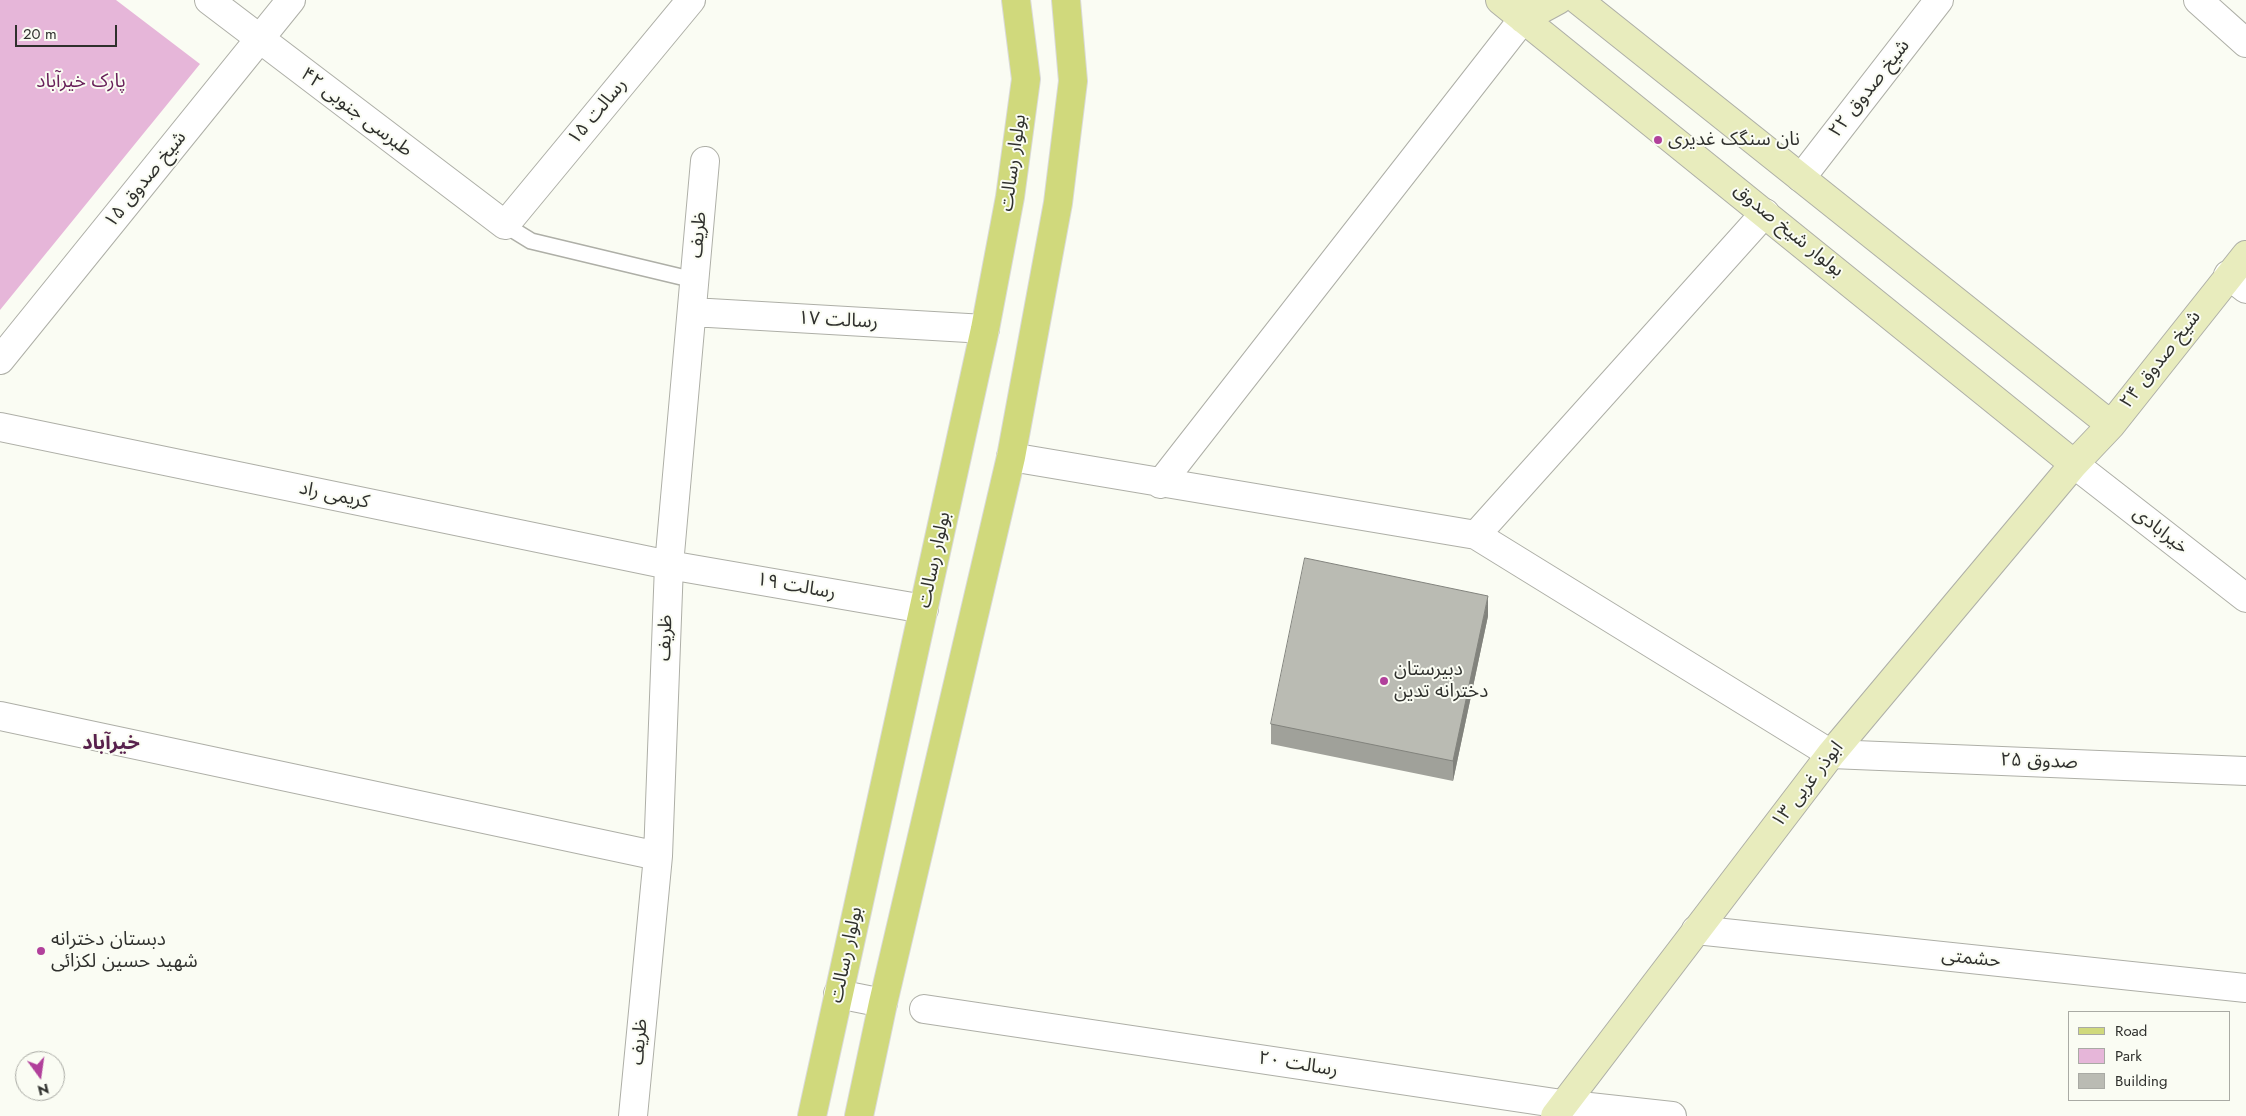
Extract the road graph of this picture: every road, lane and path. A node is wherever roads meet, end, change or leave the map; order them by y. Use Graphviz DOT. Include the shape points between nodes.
graph roads {
  1 [pos="209,0"];
  2 [pos="291,0"];
  3 [pos="691,0"];
  4 [pos="1016,0"];
  5 [pos="1066,0"];
  6 [pos="1500,0"];
  7 [pos="1558,0"];
  8 [pos="1578,0"];
  9 [pos="1939,0"];
  10 [pos="2198,0"];
  11 [pos="1523,9"];
  12 [pos="259,39"];
  13 [pos="2246,43"];
  14 [pos="705,161"];
  15 [pos="1800,178"];
  16 [pos="1765,213"];
  17 [pos="505,224"];
  18 [pos="2240,273"];
  19 [pos="694,280"];
  20 [pos="692,312"];
  21 [pos="985,329"];
  22 [pos="0,360"];
  23 [pos="2111,425"];
  24 [pos="0,427"];
  25 [pos="1011,457"];
  26 [pos="2074,464"];
  27 [pos="1160,484"];
  28 [pos="1476,536"];
  29 [pos="669,565"];
  30 [pos="2246,598"];
  31 [pos="924,609"];
  32 [pos="0,716"];
  33 [pos="1831,754"];
  34 [pos="2246,771"];
  35 [pos="658,856"];
  36 [pos="1696,930"];
  37 [pos="2246,988"];
  38 [pos="838,994"];
  39 [pos="883,1002"];
  40 [pos="924,1008"];
  41 [pos="1559,1110"];
  42 [pos="633,1116"];
  43 [pos="812,1116"];
  44 [pos="859,1116"];
  45 [pos="1672,1116"];
  1 -- 12 [label="street, طبرسی جنوبی ۴۲"];
  2 -- 12 [label="street, شیخ صدوق ۱۵"];
  3 -- 17 [label="street, رسالت ۱۵"];
  4 -- 21 [label="main road, بولوار رسالت" via="1026,79 1010,197"];
  5 -- 25 [label="main road" via="1073,81 1058,203"];
  6 -- 11 [label="street, بولوار شیخ صدوق"];
  7 -- 11 [label="street"];
  8 -- 15 [label="street"];
  9 -- 15 [label="street, شیخ صدوق ۲۲"];
  10 -- 13 [label="street"];
  11 -- 16 [label="street, بولوار شیخ صدوق"];
  11 -- 27 [label="street"];
  12 -- 17 [label="street, طبرسی جنوبی ۴۲"];
  12 -- 22 [label="street, شیخ صدوق ۱۵"];
  14 -- 19 [label="street, ظریف"];
  15 -- 23 [label="street"];
  16 -- 26 [label="street, بولوار شیخ صدوق"];
  16 -- 28 [label="street"];
  17 -- 19 [label="lane" via="531,241"];
  18 -- 23 [label="street, شیخ صدوق ۲۴"];
  19 -- 20 [label="street, ظریف"];
  20 -- 21 [label="street, رسالت ۱۷"];
  20 -- 29 [label="street, ظریف"];
  21 -- 31 [label="main road, بولوار رسالت"];
  23 -- 26 [label="street, شیخ صدوق ۲۴"];
  24 -- 29 [label="street, کریمی راد"];
  25 -- 27 [label="street"];
  25 -- 39 [label="main road"];
  26 -- 30 [label="street, خیرابادی"];
  26 -- 33 [label="street, ابوذر غربی ۱۳"];
  27 -- 28 [label="street"];
  28 -- 33 [label="street"];
  29 -- 31 [label="street, رسالت ۱۹"];
  29 -- 35 [label="street, ظریف"];
  31 -- 38 [label="main road, بولوار رسالت"];
  32 -- 35 [label="street"];
  33 -- 34 [label="street, صدوق ۲۵"];
  33 -- 36 [label="street, ابوذر غربی ۱۳"];
  35 -- 42 [label="street, ظریف"];
  36 -- 37 [label="street, حشمتی"];
  36 -- 41 [label="street, ابوذر غربی ۱۳"];
  38 -- 39 [label="street"];
  38 -- 43 [label="main road, بولوار رسالت"];
  39 -- 44 [label="main road"];
  40 -- 41 [label="street, رسالت ۲۰"];
  41 -- 45 [label="street, رسالت ۲۰"];
}
